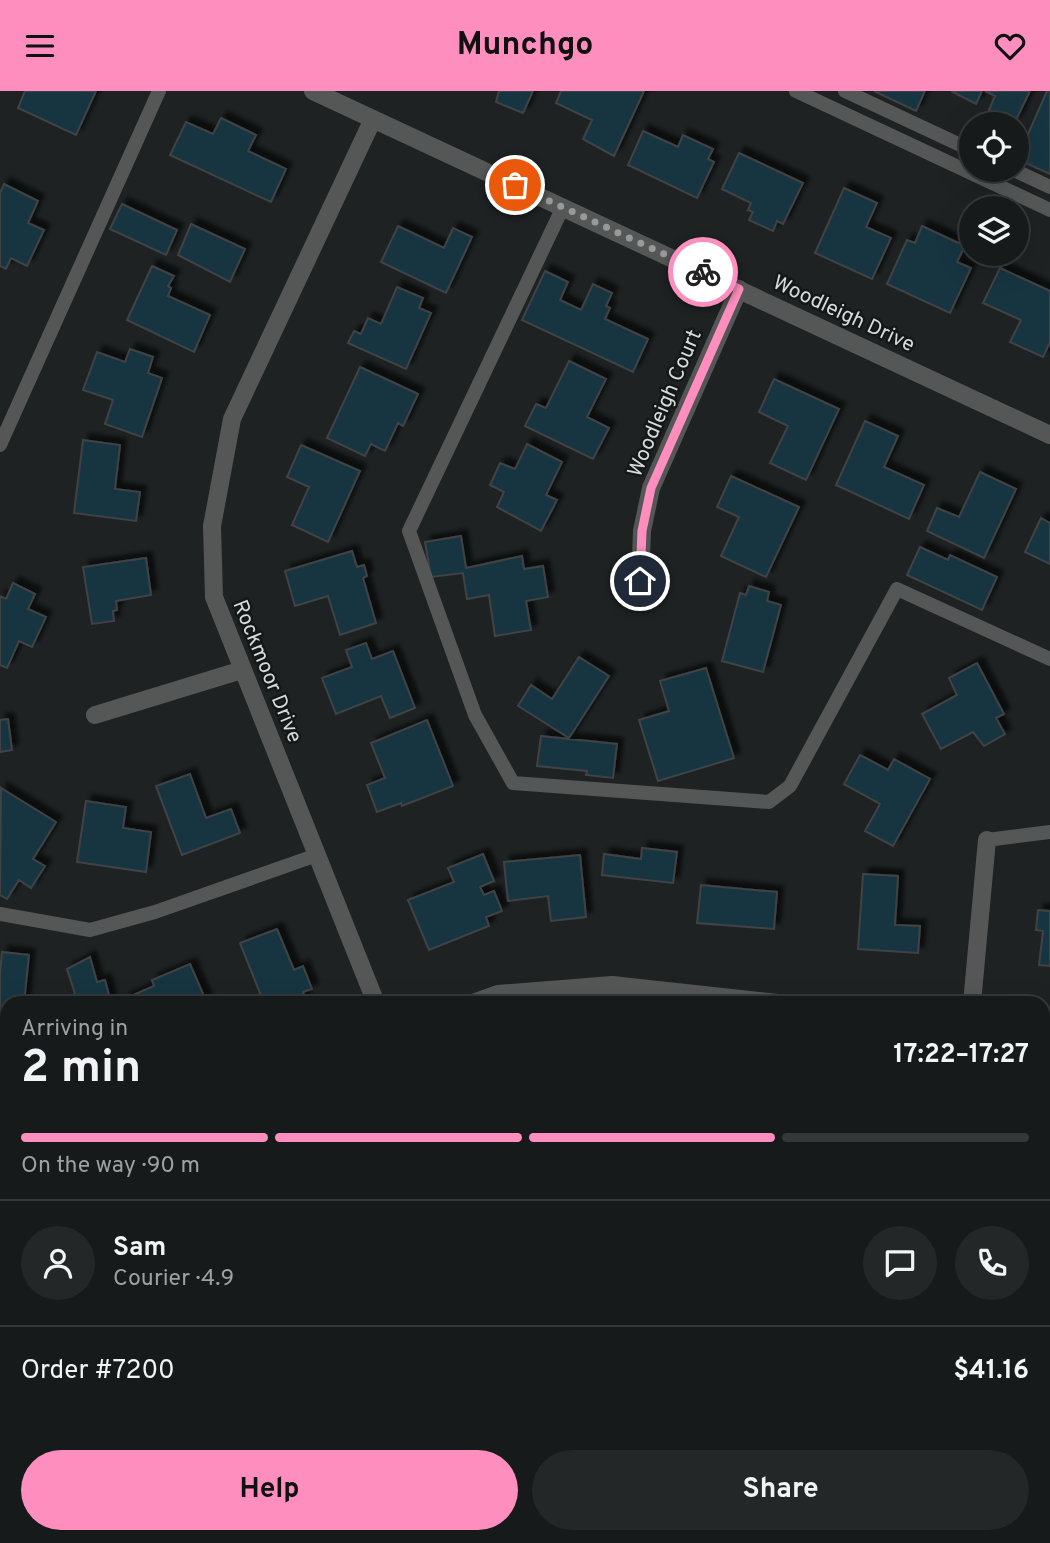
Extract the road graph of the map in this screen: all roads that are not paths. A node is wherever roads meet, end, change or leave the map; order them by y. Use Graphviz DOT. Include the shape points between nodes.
graph roads {
  1 [pos="159,91"];
  2 [pos="313,91"];
  3 [pos="796,91"];
  4 [pos="845,91"];
  5 [pos="373,119"];
  6 [pos="959,144"];
  7 [pos="1029,177"];
  8 [pos="1050,187"];
  9 [pos="563,207"];
  10 [pos="1050,210"];
  11 [pos="739,289"];
  12 [pos="1050,435"];
  13 [pos="0,445"];
  14 [pos="640,581"];
  15 [pos="1050,659"];
  16 [pos="242,670"];
  17 [pos="95,715"];
  18 [pos="1050,832"];
  19 [pos="987,840"];
  20 [pos="317,855"];
  21 [pos="0,914"];
  22 [pos="373,996"];
  23 [pos="492,996"];
  24 [pos="713,996"];
  25 [pos="973,996"];
  1 -- 13 [label="lane"];
  2 -- 5 [label="street, Woodleigh Drive"];
  3 -- 10 [label="lane"];
  4 -- 6 [label="lane"];
  5 -- 9 [label="street, Woodleigh Drive"];
  5 -- 16 [label="street, Rockmoor Drive" via="232,419 212,526 214,597"];
  7 -- 8 [label="lane"];
  9 -- 11 [label="street, Woodleigh Drive"];
  9 -- 15 [label="lane" via="410,531 475,715 513,783 769,801 790,786 897,589"];
  11 -- 12 [label="street, Woodleigh Drive"];
  11 -- 14 [label="street, Woodleigh Court" via="651,488 642,531"];
  16 -- 17 [label="street"];
  16 -- 20 [label="street, Rockmoor Drive"];
  18 -- 19 [label="lane"];
  19 -- 25 [label="street"];
  20 -- 21 [label="lane" via="90,930"];
  20 -- 22 [label="street, Rockmoor Drive"];
  23 -- 24 [label="street" via="612,985"];
}
